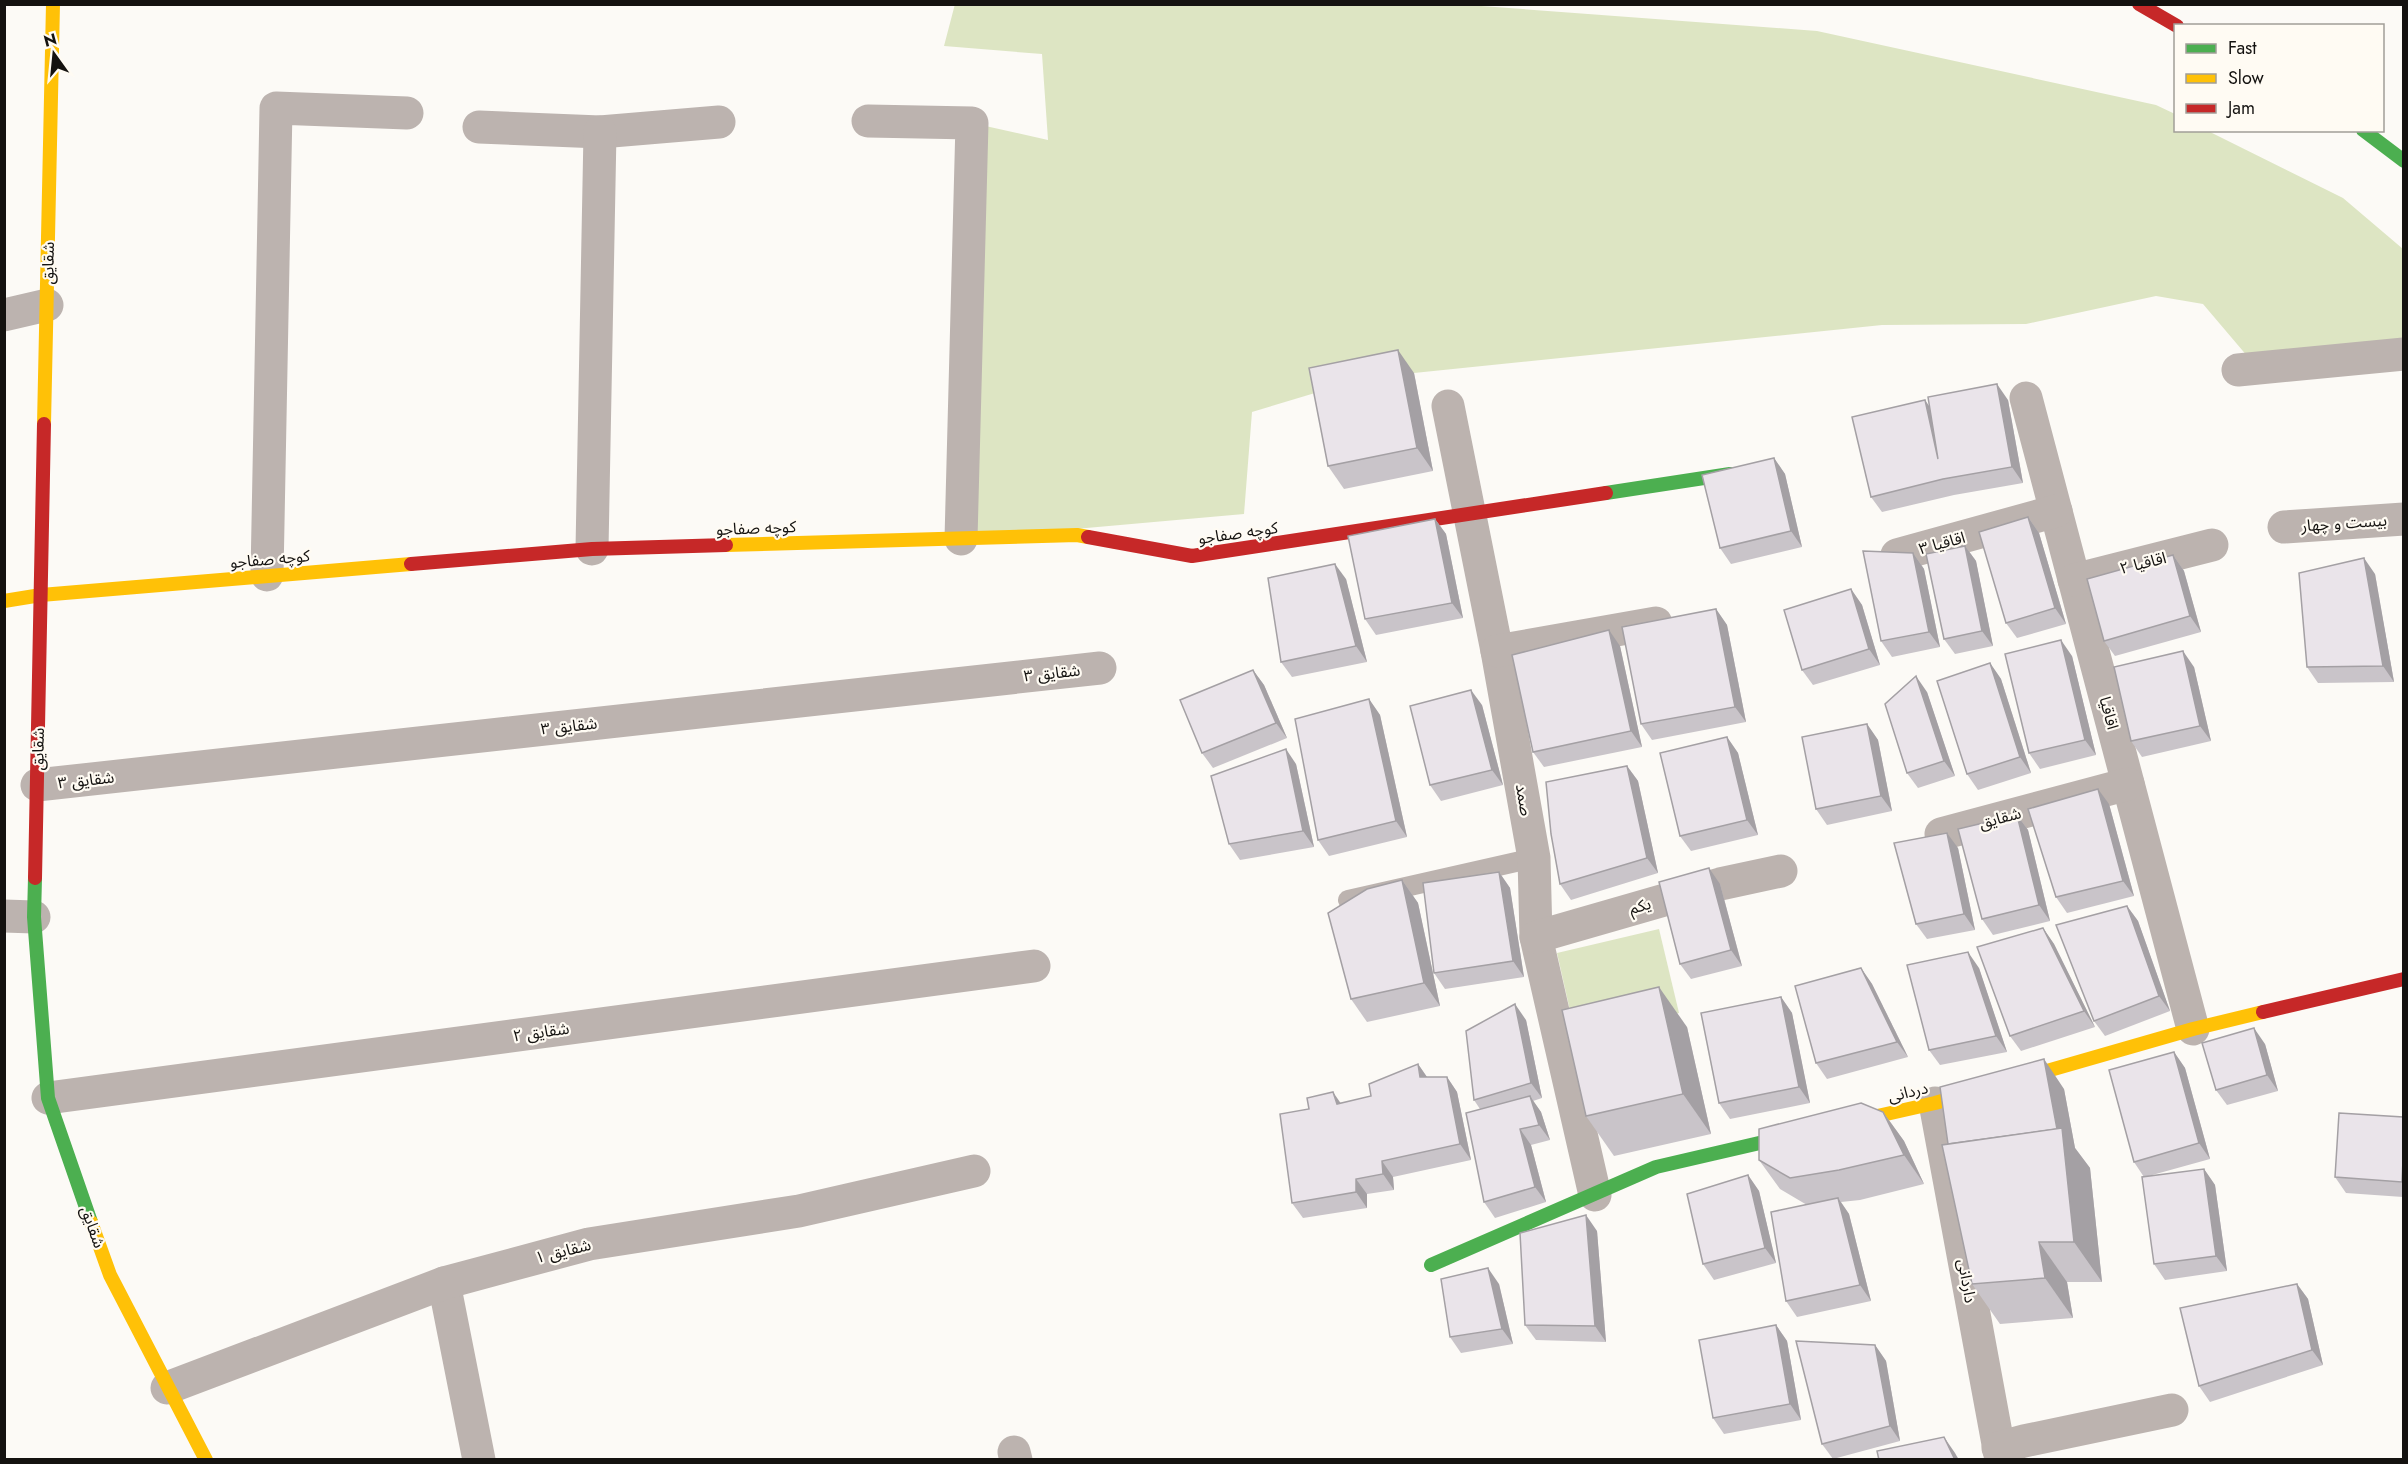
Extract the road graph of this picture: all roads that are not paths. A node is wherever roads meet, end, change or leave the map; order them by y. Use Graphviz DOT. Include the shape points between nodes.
graph roads {
  1 [pos="53,4"];
  2 [pos="2139,4"];
  3 [pos="2174,25"];
  4 [pos="407,113"];
  5 [pos="868,121"];
  6 [pos="718,122"];
  7 [pos="479,127"];
  8 [pos="600,132"];
  9 [pos="2366,132"];
  10 [pos="2403,161"];
  11 [pos="47,305"];
  12 [pos="4,315"];
  13 [pos="2403,354"];
  14 [pos="2238,370"];
  15 [pos="2026,398"];
  16 [pos="1448,406"];
  17 [pos="1731,474"];
  18 [pos="2056,511"];
  19 [pos="1468,513"];
  20 [pos="2403,519"];
  21 [pos="2284,527"];
  22 [pos="962,539"];
  23 [pos="2212,545"];
  24 [pos="592,549"];
  25 [pos="1897,555"];
  26 [pos="267,575"];
  27 [pos="2074,580"];
  28 [pos="41,595"];
  29 [pos="4,601"];
  30 [pos="1656,623"];
  31 [pos="1497,651"];
  32 [pos="1100,668"];
  33 [pos="2128,784"];
  34 [pos="37,785"];
  35 [pos="1941,834"];
  36 [pos="1534,858"];
  37 [pos="1781,871"];
  38 [pos="1348,900"];
  39 [pos="19,917"];
  40 [pos="1536,937"];
  41 [pos="1034,966"];
  42 [pos="2403,979"];
  43 [pos="2193,1029"];
  44 [pos="48,1098"];
  45 [pos="1935,1103"];
  46 [pos="974,1171"];
  47 [pos="1595,1195"];
  48 [pos="1431,1265"];
  49 [pos="444,1282"];
  50 [pos="167,1388"];
  51 [pos="2172,1410"];
  52 [pos="1999,1454"];
  53 [pos="206,1460"];
  54 [pos="479,1460"];
  1 -- 11 [label="street, شقایق"];
  2 -- 3 [label="street"];
  4 -- 26 [label="street" via="276,108"];
  5 -- 22 [label="street" via="972,123"];
  6 -- 8 [label="street"];
  7 -- 8 [label="street"];
  8 -- 24 [label="street"];
  9 -- 10 [label="street"];
  11 -- 12 [label="street"];
  11 -- 28 [label="street, شقایق"];
  13 -- 14 [label="street"];
  15 -- 18 [label="street, اقاقیا"];
  16 -- 19 [label="street, صمد"];
  17 -- 19 [label="street, کوچه صفاجو"];
  18 -- 25 [label="street, اقاقیا ۳"];
  18 -- 27 [label="street, اقاقیا"];
  19 -- 22 [label="street, کوچه صفاجو" via="1192,556 1077,535"];
  19 -- 31 [label="street, صمد"];
  20 -- 21 [label="street, بیست و چهار"];
  22 -- 24 [label="street, کوچه صفاجو"];
  23 -- 27 [label="street, اقاقیا ۲"];
  24 -- 26 [label="street, کوچه صفاجو"];
  26 -- 28 [label="street, کوچه صفاجو"];
  27 -- 33 [label="street, اقاقیا"];
  28 -- 29 [label="street, کوچه صفاجو"];
  28 -- 34 [label="street, شقایق"];
  30 -- 31 [label="street"];
  31 -- 36 [label="street, صمد"];
  32 -- 34 [label="street, شقایق ۳"];
  33 -- 35 [label="street, شقایق"];
  33 -- 43 [label="street, اقاقیا"];
  34 -- 39 [label="street, شقایق"];
  36 -- 38 [label="lane"];
  36 -- 40 [label="street, صمد"];
  37 -- 40 [label="street, یکم" via="1700,889"];
  39 -- 44 [label="street, شقایق"];
  40 -- 47 [label="street, صمد"];
  41 -- 44 [label="street, شقایق ۲"];
  42 -- 43 [label="street, دردانی"];
  43 -- 45 [label="street, دردانی"];
  44 -- 50 [label="street, شقایق" via="110,1275"];
  45 -- 47 [label="street, دردانی" via="1656,1167"];
  45 -- 52 [label="street, داردانی"];
  46 -- 49 [label="street, شقایق ۱" via="799,1211 589,1244"];
  47 -- 48 [label="street, دردانی"];
  49 -- 50 [label="street, شقایق ۱"];
  49 -- 54 [label="street"];
  50 -- 53 [label="street, شقایق"];
  51 -- 52 [label="street" via="2035,1438"];
}
